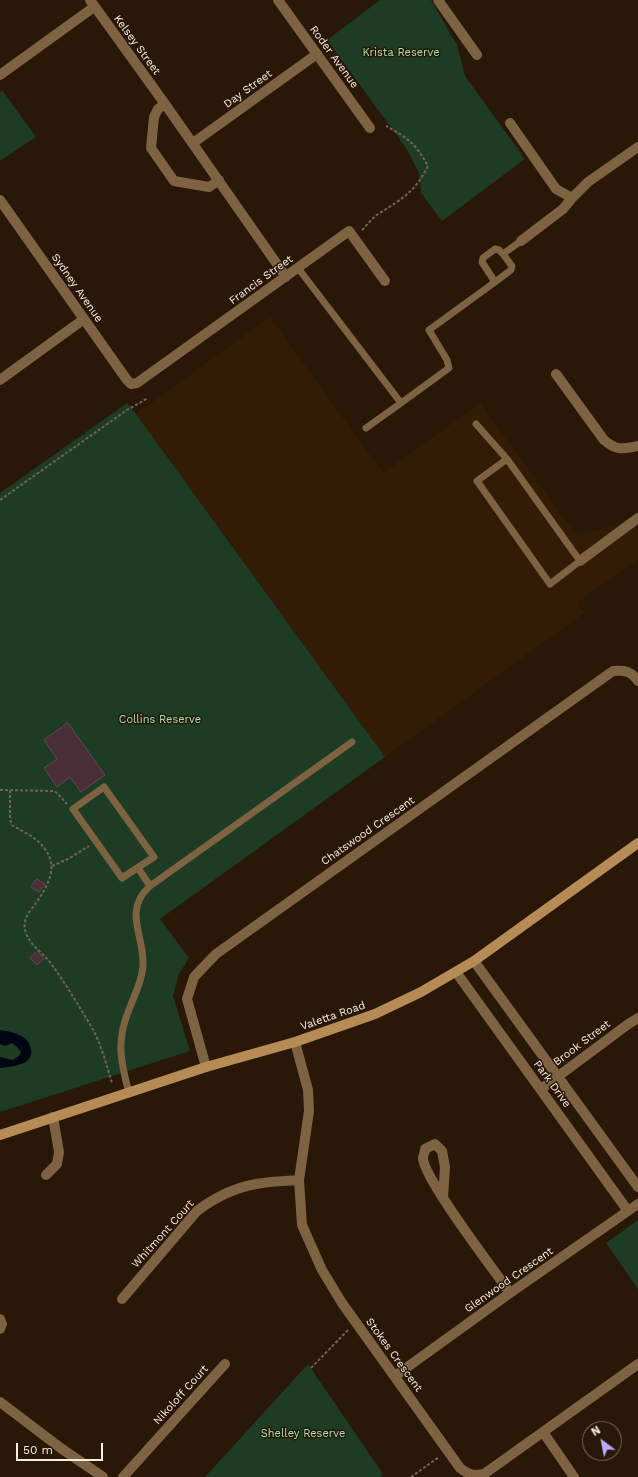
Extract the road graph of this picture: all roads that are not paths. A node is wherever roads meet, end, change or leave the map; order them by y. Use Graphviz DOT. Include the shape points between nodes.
graph roads {
  1 [pos="278,0"];
  2 [pos="438,0"];
  3 [pos="92,3"];
  4 [pos="317,54"];
  5 [pos="477,55"];
  6 [pos="0,75"];
  7 [pos="165,104"];
  8 [pos="510,123"];
  9 [pos="370,128"];
  10 [pos="193,143"];
  11 [pos="638,147"];
  12 [pos="219,180"];
  13 [pos="572,198"];
  14 [pos="0,200"];
  15 [pos="521,241"];
  16 [pos="503,254"];
  17 [pos="298,268"];
  18 [pos="286,277"];
  19 [pos="385,281"];
  20 [pos="495,282"];
  21 [pos="84,319"];
  22 [pos="556,374"];
  23 [pos="0,380"];
  24 [pos="137,383"];
  25 [pos="401,403"];
  26 [pos="476,424"];
  27 [pos="366,428"];
  28 [pos="638,446"];
  29 [pos="507,459"];
  30 [pos="638,518"];
  31 [pos="580,561"];
  32 [pos="638,681"];
  33 [pos="352,742"];
  34 [pos="638,843"];
  35 [pos="138,868"];
  36 [pos="150,886"];
  37 [pos="474,961"];
  38 [pos="456,972"];
  39 [pos="638,1018"];
  40 [pos="295,1042"];
  41 [pos="206,1067"];
  42 [pos="557,1077"];
  43 [pos="541,1090"];
  44 [pos="129,1093"];
  45 [pos="53,1118"];
  46 [pos="0,1135"];
  47 [pos="46,1175"];
  48 [pos="299,1180"];
  49 [pos="638,1187"];
  50 [pos="443,1198"];
  51 [pos="638,1204"];
  52 [pos="628,1211"];
  53 [pos="510,1293"];
  54 [pos="122,1299"];
  55 [pos="225,1364"];
  56 [pos="638,1364"];
  57 [pos="395,1376"];
  58 [pos="0,1402"];
  59 [pos="543,1432"];
  60 [pos="103,1477"];
  61 [pos="123,1477"];
  62 [pos="574,1477"];
  1 -- 4 [label="street, Roder Avenue"];
  2 -- 5 [label="street"];
  3 -- 6 [label="street"];
  3 -- 7 [label="street, Kelsey Street"];
  4 -- 9 [label="street, Roder Avenue"];
  4 -- 10 [label="street, Day Street"];
  7 -- 10 [label="street, Kelsey Street"];
  7 -- 12 [label="street" via="158,109 154,117 151,148 174,181 209,187"];
  8 -- 13 [label="street" via="556,190"];
  10 -- 12 [label="street, Kelsey Street"];
  11 -- 13 [label="street" via="588,182"];
  12 -- 18 [label="street, Kelsey Street"];
  13 -- 15 [label="street" via="563,209"];
  14 -- 21 [label="street, Sydney Avenue"];
  15 -- 16 [label="lane"];
  16 -- 20 [label="lane" via="512,266 511,270"];
  16 -- 20 [label="lane" via="495,249 483,258 482,262"];
  17 -- 18 [label="street, Francis Street"];
  17 -- 19 [label="street, Francis Street" via="348,232"];
  17 -- 25 [label="lane"];
  18 -- 24 [label="street, Francis Street"];
  20 -- 25 [label="lane" via="428,330 447,360 449,368"];
  21 -- 23 [label="street"];
  21 -- 24 [label="street, Sydney Avenue" via="127,380 131,384"];
  22 -- 28 [label="street" via="612,448"];
  25 -- 27 [label="lane"];
  26 -- 29 [label="lane"];
  29 -- 31 [label="lane"];
  29 -- 31 [label="lane" via="477,481 550,584"];
  30 -- 31 [label="street"];
  32 -- 41 [label="street, Chatswood Crescent" via="624,670 613,671 216,954 194,976 187,999"];
  33 -- 36 [label="lane"];
  34 -- 37 [label="street, Valetta Road"];
  35 -- 35 [label="lane" via="154,857 104,787 73,808 122,878"];
  35 -- 36 [label="lane"];
  36 -- 44 [label="lane" via="143,893 137,906 136,920 143,953 143,967 122,1034 121,1058"];
  37 -- 38 [label="street, Valetta Road"];
  37 -- 42 [label="street, Park Drive"];
  38 -- 40 [label="street, Valetta Road" via="375,1014"];
  38 -- 43 [label="street, Park Drive"];
  39 -- 42 [label="street, Brook Street"];
  40 -- 41 [label="street, Valetta Road"];
  40 -- 48 [label="street, Stokes Crescent" via="308,1090 309,1111"];
  41 -- 44 [label="street, Valetta Road"];
  42 -- 43 [label="street, Brook Street"];
  42 -- 49 [label="street, Park Drive"];
  43 -- 52 [label="street, Park Drive"];
  44 -- 45 [label="street, Valetta Road"];
  45 -- 46 [label="street, Valetta Road"];
  45 -- 47 [label="street" via="59,1152 57,1164"];
  48 -- 54 [label="street, Whitmont Court" via="255,1184 211,1201 197,1211"];
  48 -- 57 [label="street, Stokes Crescent" via="302,1225 322,1270 355,1322"];
  50 -- 53 [label="street"];
  51 -- 52 [label="street, Glenwood Crescent"];
  52 -- 53 [label="street, Glenwood Crescent"];
  53 -- 57 [label="street, Glenwood Crescent"];
  55 -- 61 [label="street, Nikoloff Court"];
  56 -- 59 [label="street, Stokes Crescent"];
  57 -- 59 [label="street, Stokes Crescent" via="466,1473 474,1476 484,1474"];
  58 -- 60 [label="street"];
  59 -- 62 [label="street"];
}
